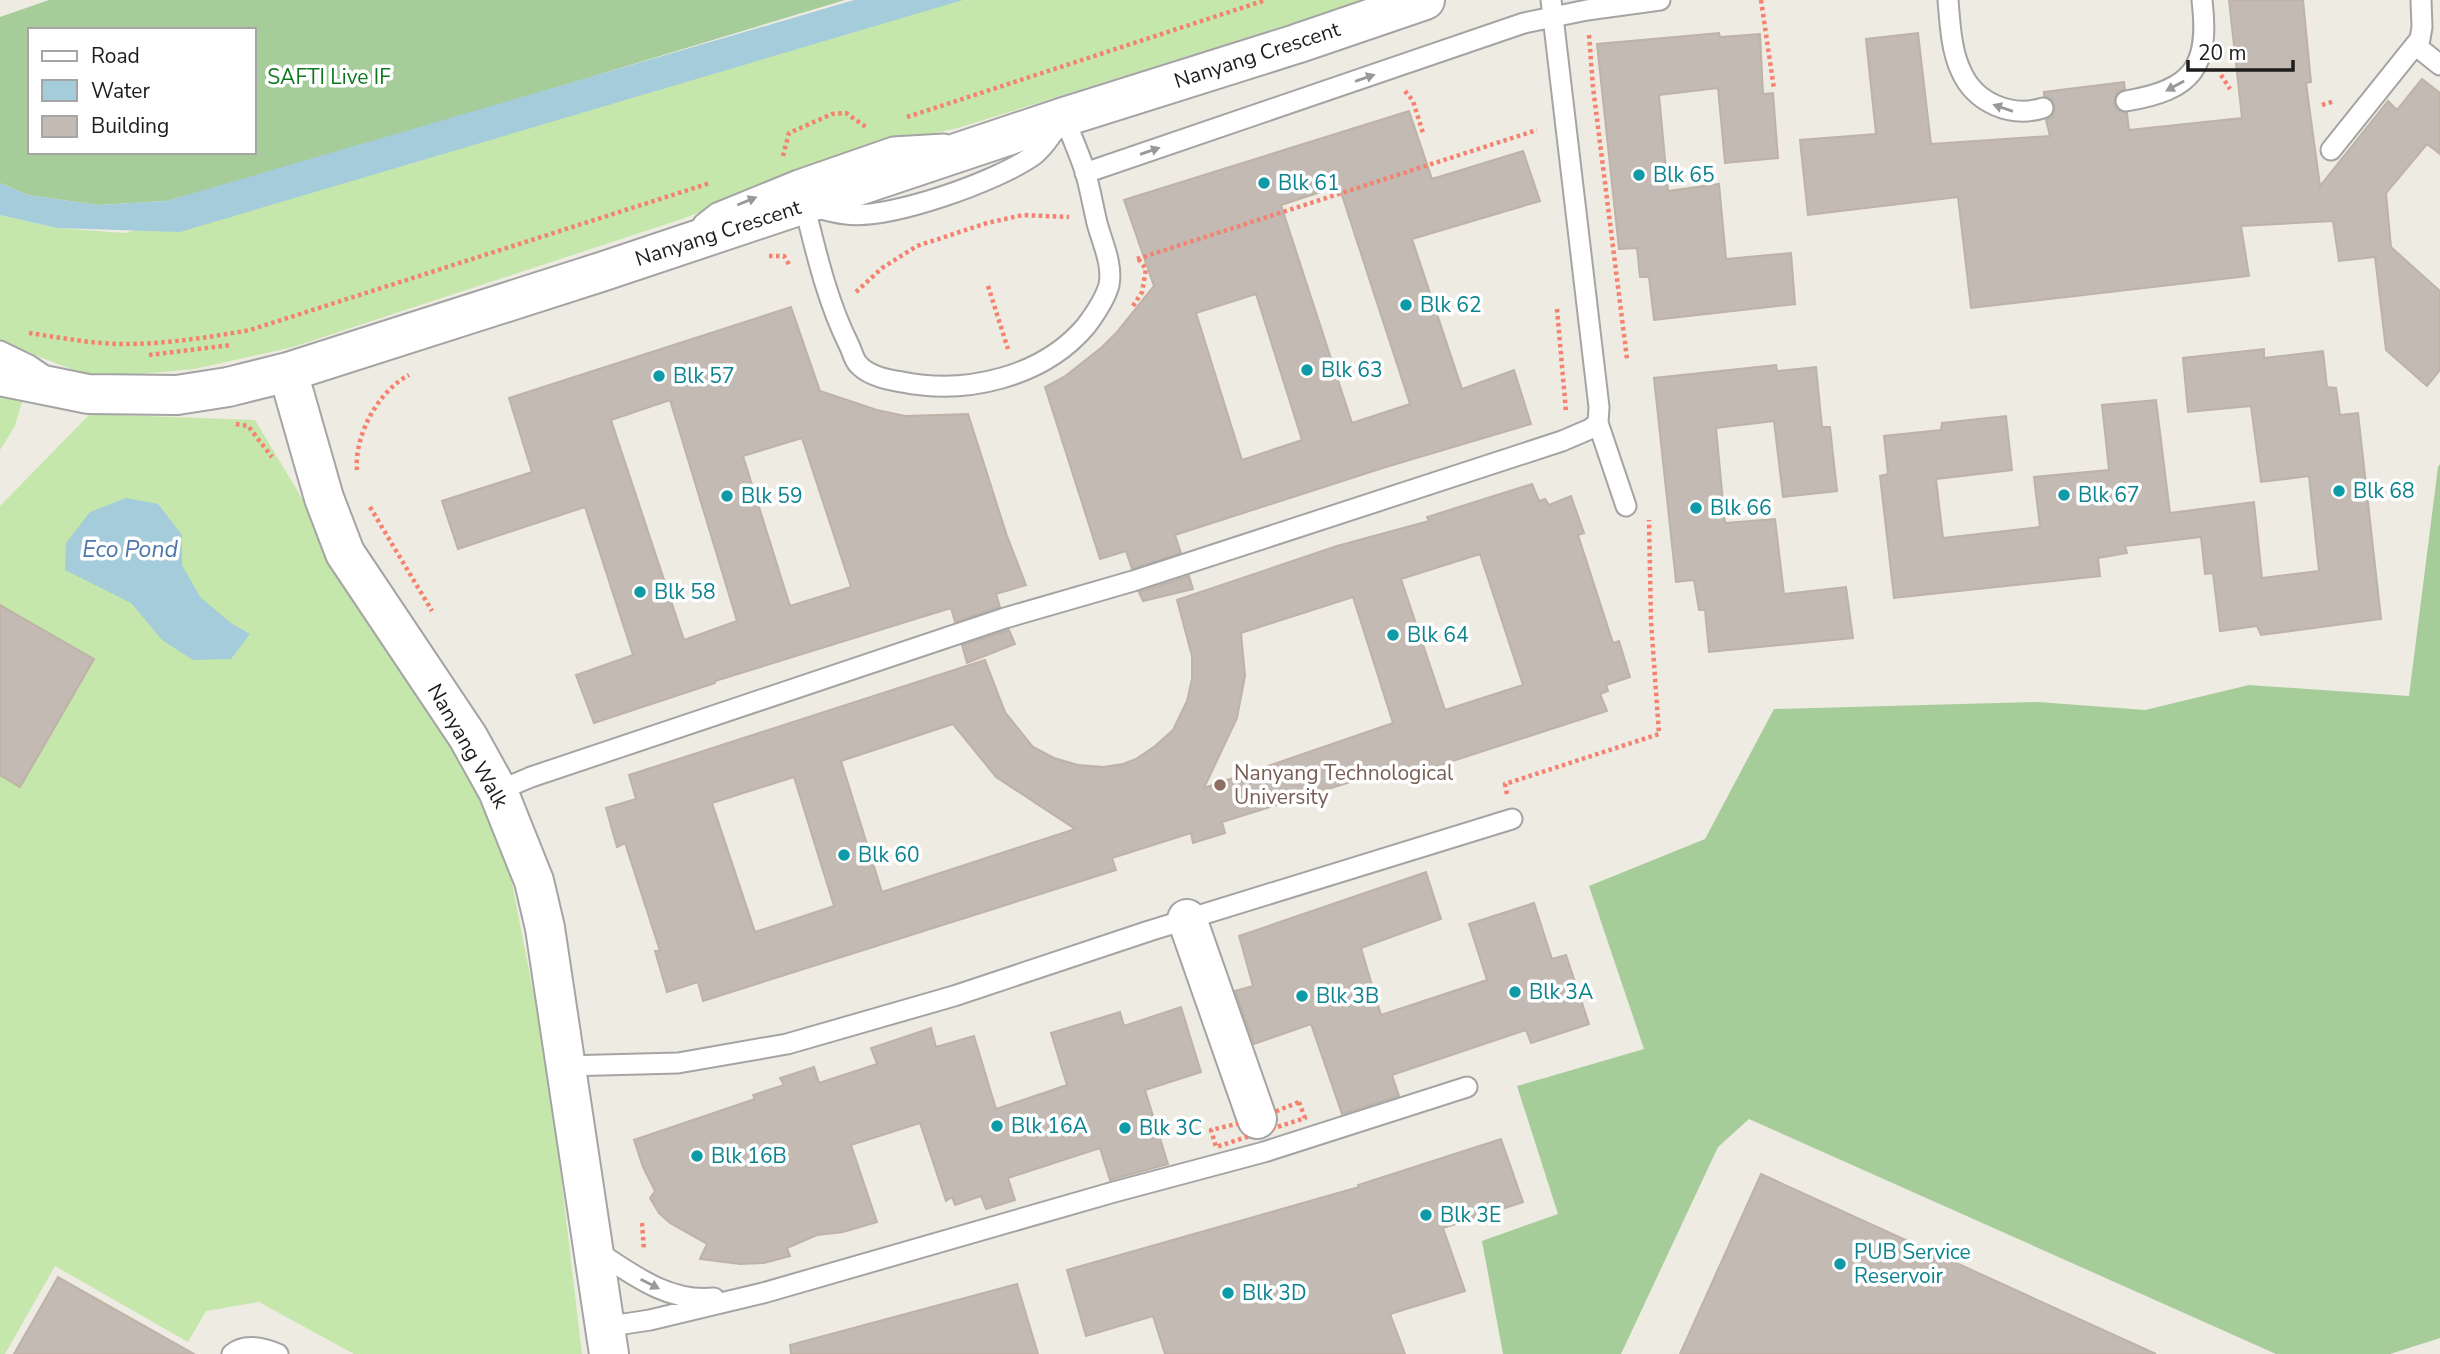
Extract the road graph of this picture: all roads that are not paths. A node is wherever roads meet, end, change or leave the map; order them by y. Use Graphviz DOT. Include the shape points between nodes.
graph roads {
  1 [pos="1425,0"];
  2 [pos="1660,0"];
  3 [pos="1948,0"];
  4 [pos="2202,0"];
  5 [pos="2421,0"];
  6 [pos="1552,9"];
  7 [pos="2415,45"];
  8 [pos="2440,65"];
  9 [pos="2126,101"];
  10 [pos="2043,107"];
  11 [pos="1064,117"];
  12 [pos="995,140"];
  13 [pos="2331,150"];
  14 [pos="1085,173"];
  15 [pos="804,204"];
  16 [pos="669,250"];
  17 [pos="0,351"];
  18 [pos="288,372"];
  19 [pos="0,376"];
  20 [pos="64,390"];
  21 [pos="1598,423"];
  22 [pos="1626,506"];
  23 [pos="498,791"];
  24 [pos="1512,819"];
  25 [pos="1187,919"];
  26 [pos="564,1066"];
  27 [pos="1467,1087"];
  28 [pos="1257,1119"];
  29 [pos="592,1248"];
  30 [pos="764,1293"];
  31 [pos="606,1341"];
  32 [pos="232,1354"];
  33 [pos="278,1354"];
  1 -- 11 [label="street, Nanyang Crescent"];
  2 -- 6 [label="lane" via="1587,10"];
  10 -- 3 [label="lane, one-way" via="2020,113 2001,108 1984,100 1970,85 1960,70"];
  4 -- 9 [label="lane, one-way" via="2206,33 2186,80 2158,96"];
  5 -- 7 [label="lane" via="2422,27"];
  14 -- 6 [label="lane, one-way" via="1524,23"];
  6 -- 21 [label="lane"];
  7 -- 8 [label="lane"];
  7 -- 13 [label="lane"];
  11 -- 12 [label="street, Nanyang Crescent"];
  11 -- 14 [label="lane"];
  11 -- 15 [label="lane" via="1036,153 1002,174 940,197 884,212 848,215"];
  12 -- 15 [label="street, Nanyang Crescent"];
  16 -- 12 [label="lane, one-way" via="717,214 893,146"];
  14 -- 15 [label="lane" via="1106,245 1109,284 1096,313 1074,340 1046,360 1016,374 976,383 931,386 881,378 859,365 834,312"];
  15 -- 16 [label="street, Nanyang Crescent"];
  16 -- 18 [label="street, Nanyang Crescent"];
  17 -- 20 [label="lane"];
  18 -- 20 [label="street, Nanyang Crescent" via="177,395"];
  18 -- 23 [label="street, Nanyang Walk" via="324,498 345,553 455,716"];
  19 -- 20 [label="street, Nanyang Crescent"];
  21 -- 22 [label="lane"];
  21 -- 23 [label="lane" via="1562,441 1176,568 1005,618"];
  23 -- 26 [label="street, Nanyang Walk" via="534,881"];
  24 -- 25 [label="lane"];
  25 -- 26 [label="lane" via="954,996 787,1044 678,1063"];
  25 -- 28 [label="street"];
  26 -- 29 [label="street, Nanyang Walk"];
  27 -- 30 [label="lane" via="1264,1152"];
  29 -- 30 [label="lane, one-way" via="671,1294 704,1299"];
  29 -- 31 [label="street, Nanyang Walk"];
  30 -- 31 [label="lane" via="650,1320"];
  32 -- 33 [label="lane" via="251,1347"];
}
